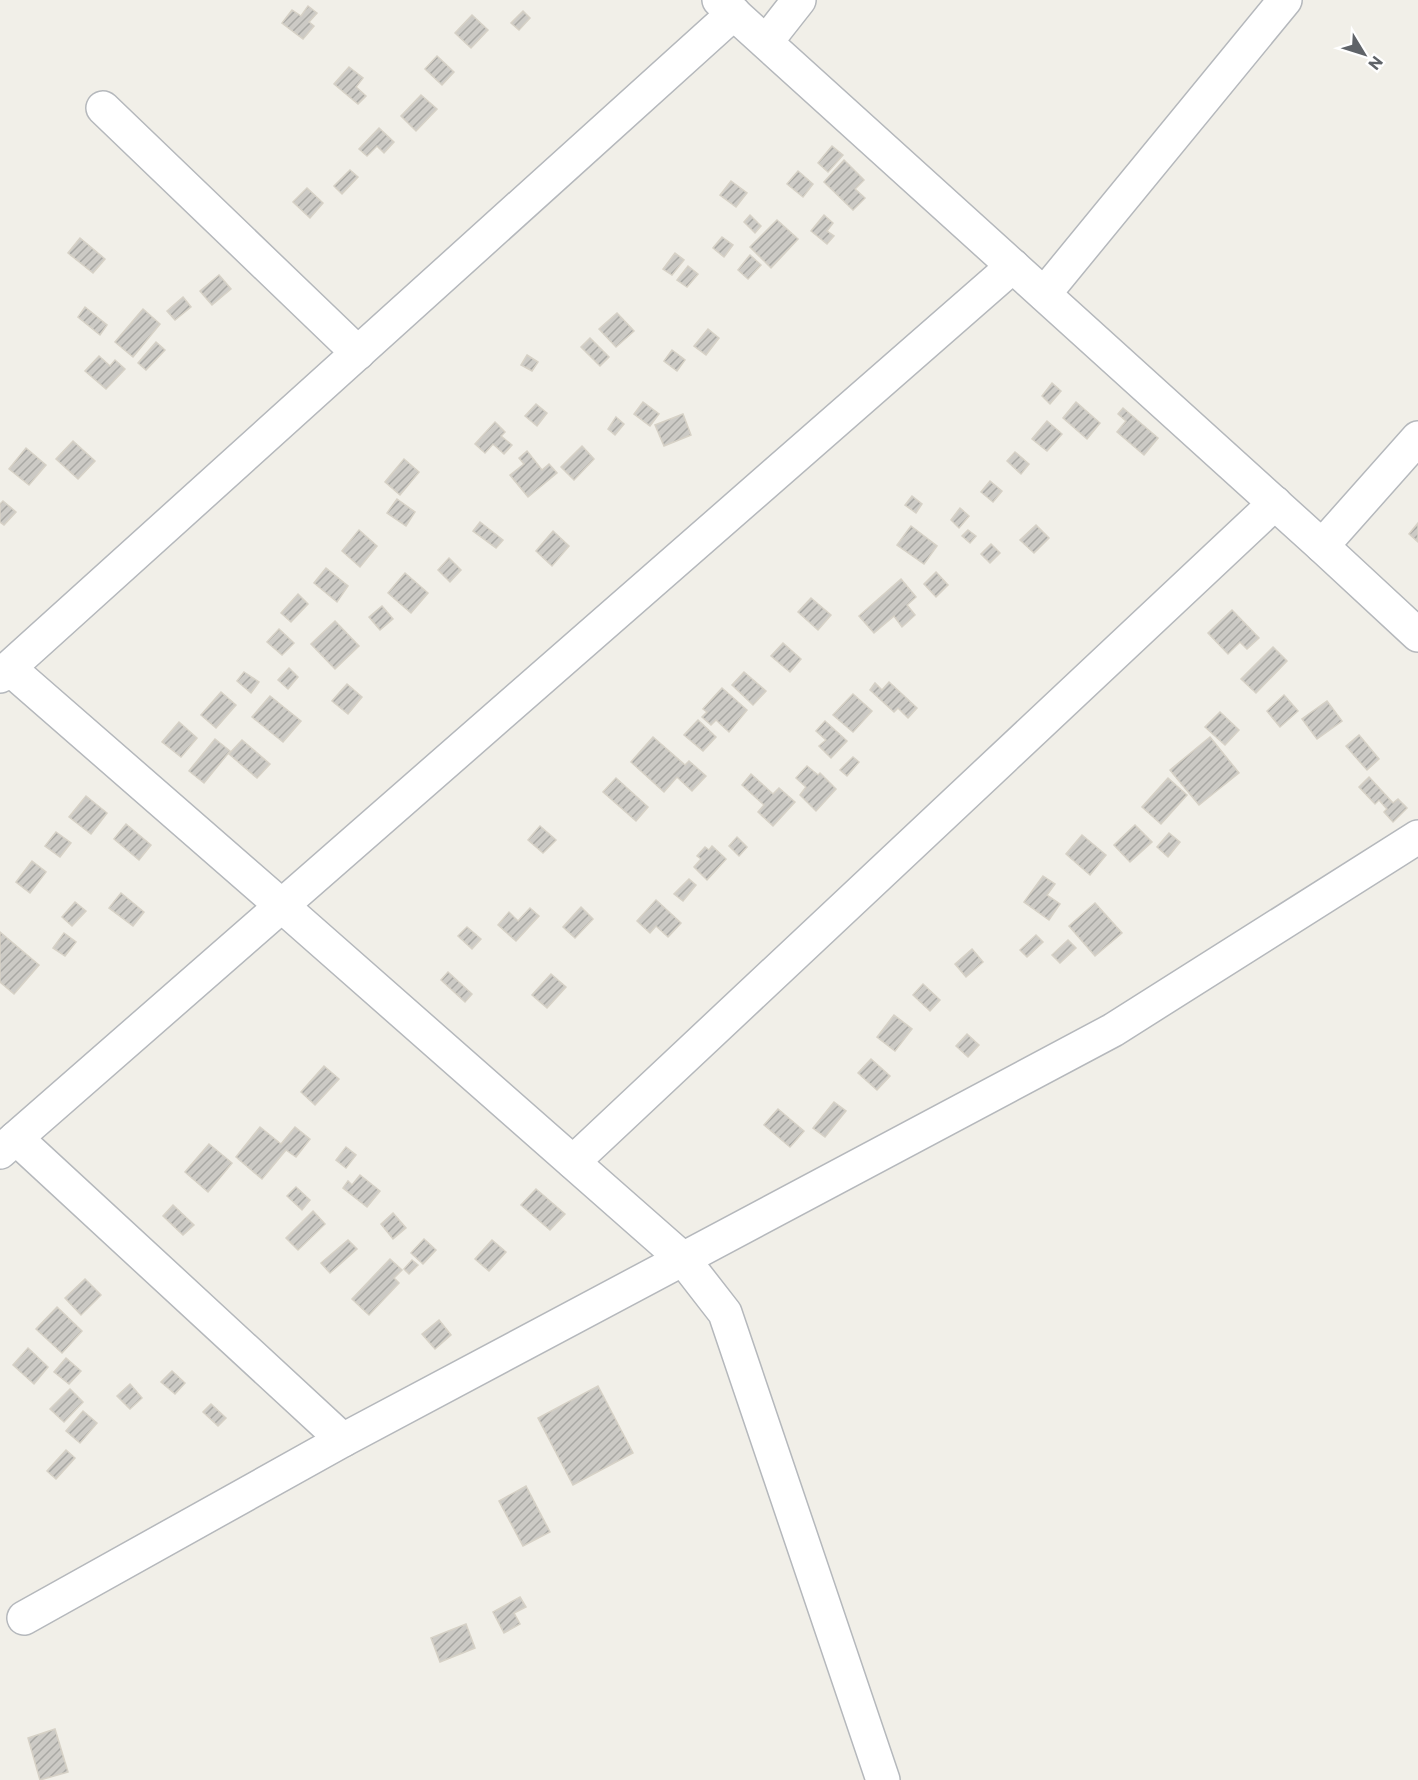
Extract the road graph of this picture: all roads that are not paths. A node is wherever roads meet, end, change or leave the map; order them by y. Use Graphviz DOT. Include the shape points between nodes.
graph roads {
  1 [pos="798,0"];
  2 [pos="1285,0"];
  3 [pos="727,7"];
  4 [pos="766,42"];
  5 [pos="103,108"];
  6 [pos="1013,266"];
  7 [pos="1044,294"];
  8 [pos="358,353"];
  9 [pos="1418,438"];
  10 [pos="1275,503"];
  11 [pos="1322,546"];
  12 [pos="1418,635"];
  13 [pos="4,672"];
  14 [pos="1418,837"];
  15 [pos="282,906"];
  16 [pos="8,1145"];
  17 [pos="573,1162"];
  18 [pos="682,1259"];
  19 [pos="343,1440"];
  20 [pos="24,1618"];
  21 [pos="883,1780"];
  1 -- 4 [label="street"];
  2 -- 7 [label="street"];
  3 -- 4 [label="street"];
  3 -- 8 [label="street"];
  4 -- 6 [label="street"];
  5 -- 8 [label="street"];
  6 -- 7 [label="street"];
  6 -- 15 [label="street"];
  7 -- 10 [label="street"];
  8 -- 13 [label="street"];
  9 -- 11 [label="street"];
  10 -- 11 [label="street"];
  10 -- 17 [label="street"];
  11 -- 12 [label="street"];
  13 -- 15 [label="street"];
  14 -- 18 [label="street" via="1113,1030"];
  15 -- 16 [label="street"];
  15 -- 17 [label="street"];
  16 -- 19 [label="street"];
  17 -- 18 [label="street"];
  18 -- 19 [label="street"];
  18 -- 21 [label="street" via="726,1313"];
  19 -- 20 [label="street"];
}
